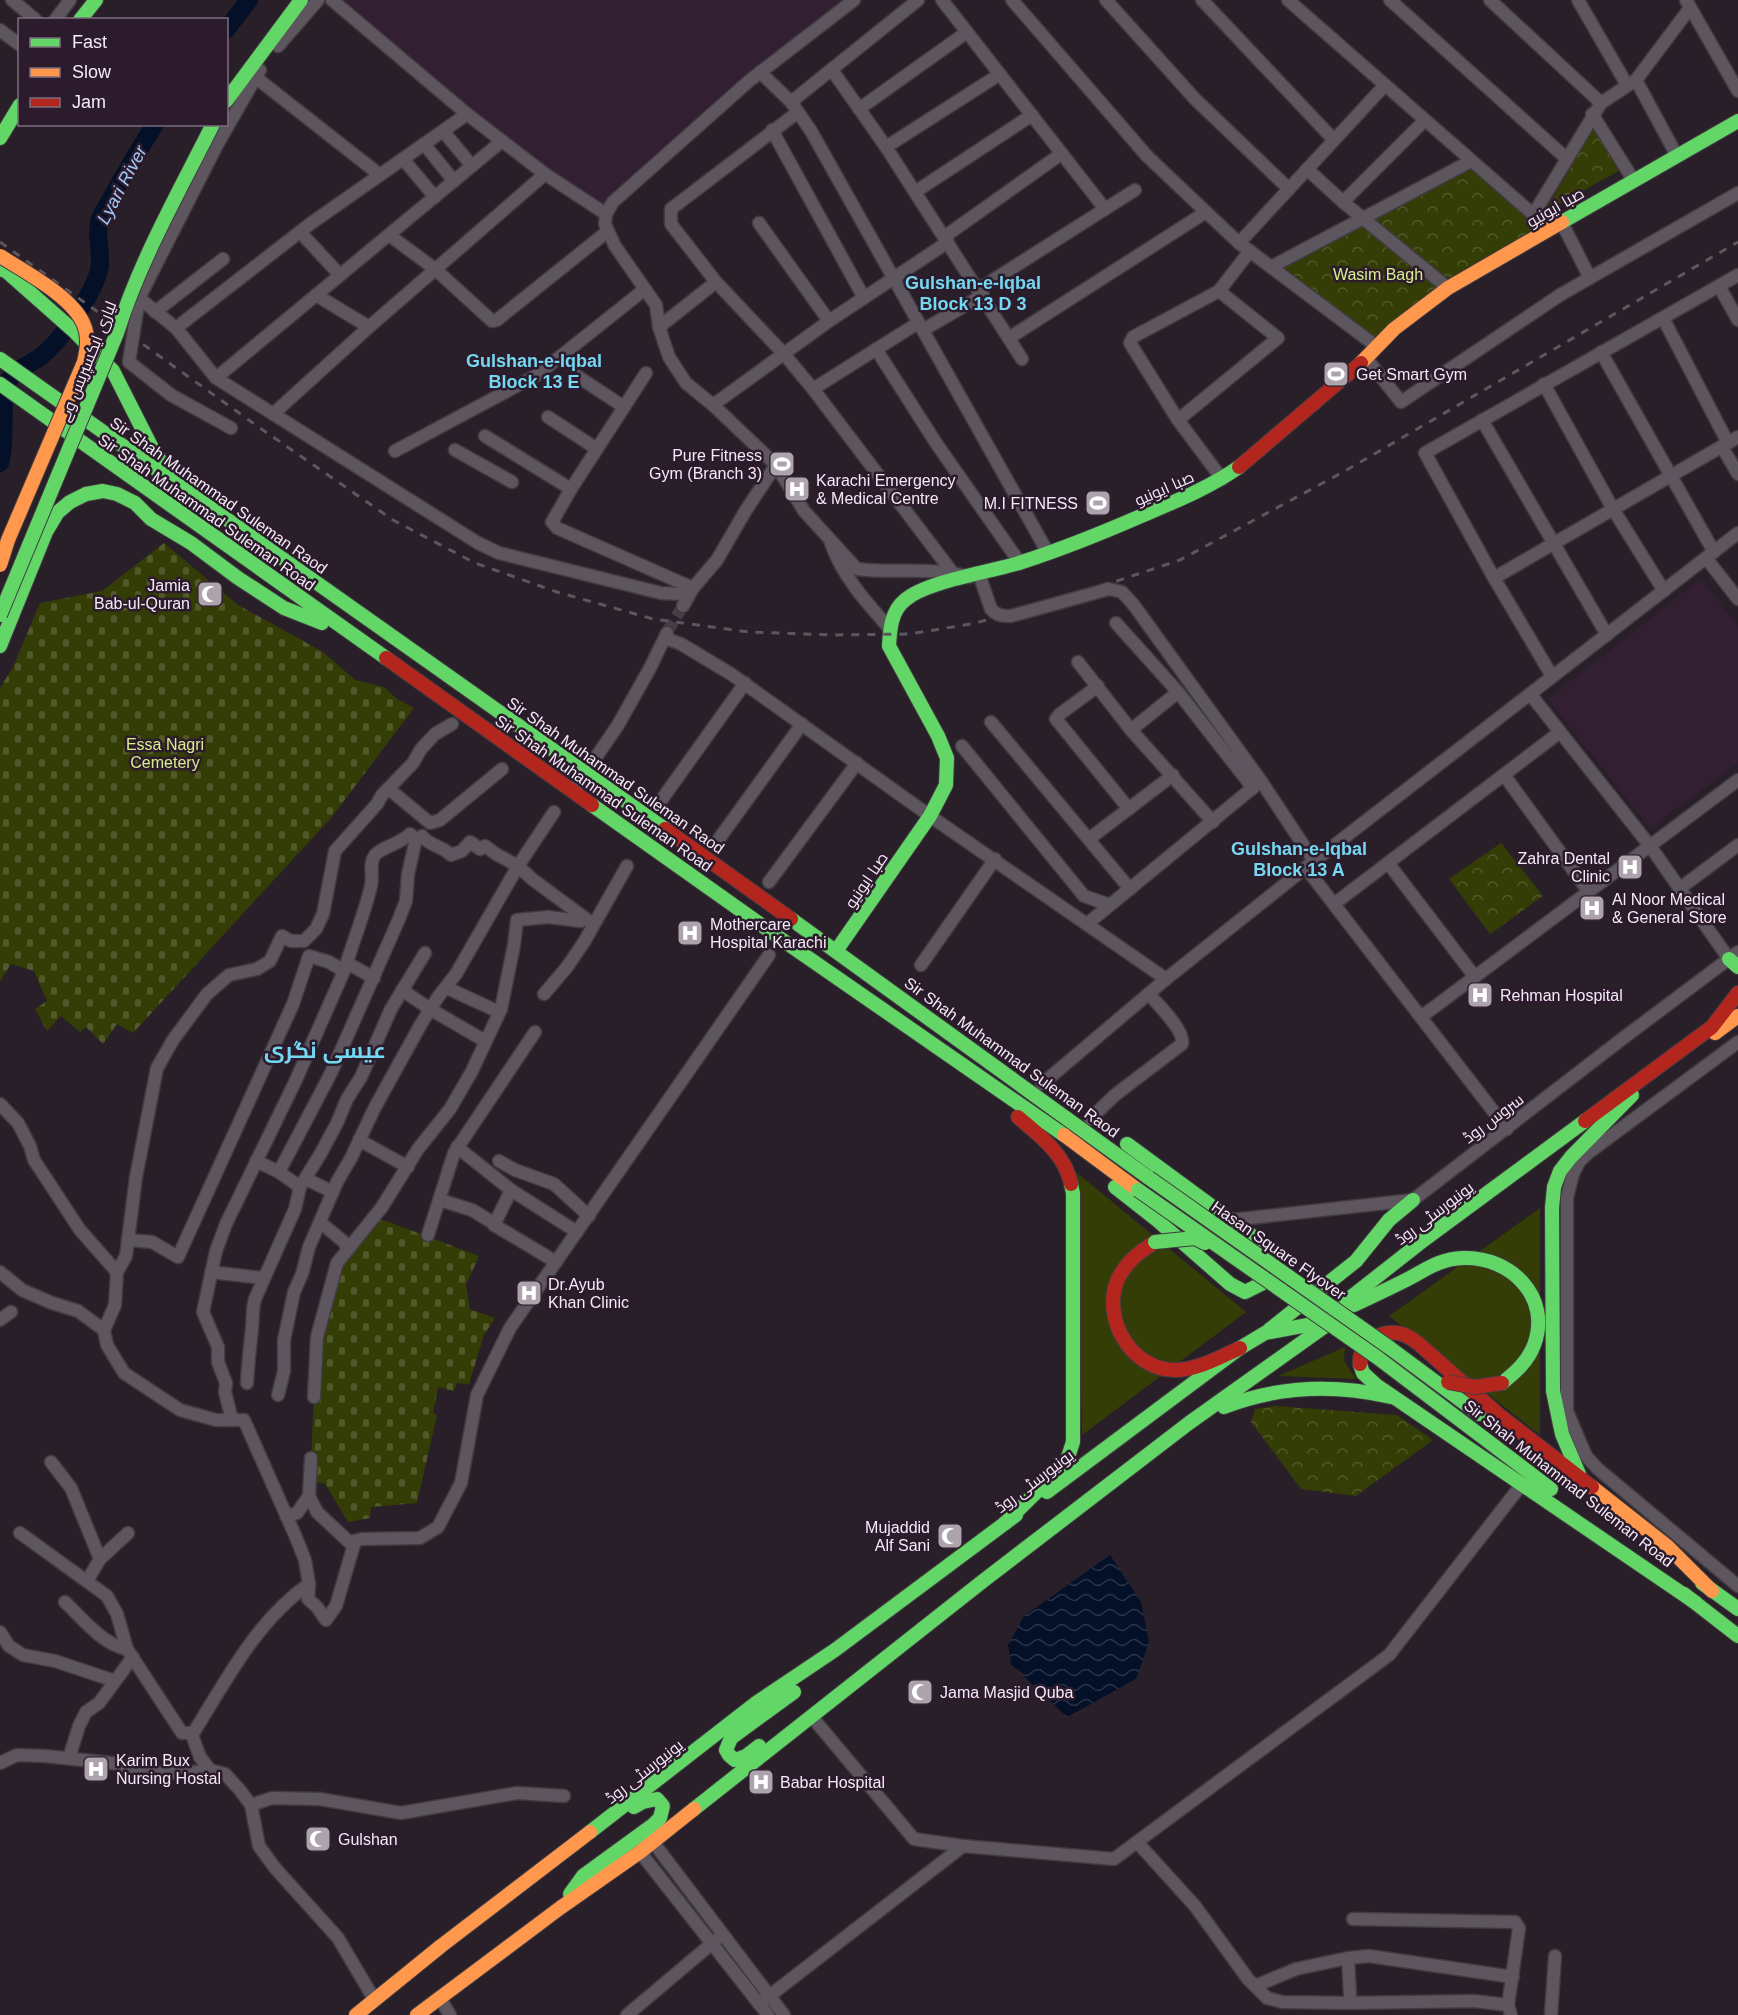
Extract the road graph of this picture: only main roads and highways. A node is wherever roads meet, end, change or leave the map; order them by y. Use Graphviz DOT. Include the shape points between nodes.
graph roads {
  1 [pos="96,0"];
  2 [pos="301,0"];
  3 [pos="82,18"];
  4 [pos="228,98"];
  5 [pos="18,108"];
  6 [pos="1738,121"];
  7 [pos="212,126"];
  8 [pos="0,138"];
  9 [pos="0,255"];
  10 [pos="0,268"];
  11 [pos="0,359"];
  12 [pos="0,384"];
  13 [pos="173,483"];
  14 [pos="0,565"];
  15 [pos="0,615"];
  16 [pos="356,637"];
  17 [pos="0,646"];
  18 [pos="836,951"];
  19 [pos="864,970"];
  20 [pos="844,983"];
  21 [pos="1738,993"];
  22 [pos="1738,1016"];
  23 [pos="1632,1095"];
  24 [pos="1018,1117"];
  25 [pos="1095,1122"];
  26 [pos="1118,1138"];
  27 [pos="1149,1179"];
  28 [pos="1138,1190"];
  29 [pos="1413,1200"];
  30 [pos="1229,1255"];
  31 [pos="1354,1305"];
  32 [pos="1265,1333"];
  33 [pos="1240,1348"];
  34 [pos="1391,1349"];
  35 [pos="1378,1358"];
  36 [pos="1396,1398"];
  37 [pos="1190,1423"];
  38 [pos="1582,1479"];
  39 [pos="1005,1523"];
  40 [pos="1712,1591"];
  41 [pos="1696,1603"];
  42 [pos="1738,1609"];
  43 [pos="869,1625"];
  44 [pos="1738,1636"];
  45 [pos="891,1654"];
  46 [pos="565,1853"];
  47 [pos="560,1908"];
  48 [pos="356,2015"];
  49 [pos="417,2015"];
  1 -- 3 [label="main road"];
  2 -- 4 [label="main road"];
  5 -- 8 [label="main road"];
  6 -- 18 [label="main road, صبا ایونیو" via="1561,221 1409,315 1365,358 1222,479 1048,553 925,588 904,600 894,615 889,646 938,736 947,758 946,784 930,816"];
  7 -- 15 [label="main road, لیاری ایکسپریس وے, bridge" via="124,311"];
  9 -- 14 [label="main road, bridge" via="76,309 88,341 84,362"];
  10 -- 13 [label="main road" via="75,332 112,370"];
  11 -- 13 [label="main road, Sir Shah Muhammad Suleman Raod"];
  12 -- 16 [label="main road, Sir Shah Muhammad Suleman Road"];
  13 -- 18 [label="main road, Sir Shah Muhammad Suleman Raod"];
  16 -- 17 [label="main road" via="284,608 151,519 135,503 103,491 86,494 58,512 46,532"];
  16 -- 20 [label="main road, Sir Shah Muhammad Suleman Road"];
  18 -- 19 [label="main road, Sir Shah Muhammad Suleman Raod"];
  19 -- 25 [label="main road" via="969,1033"];
  19 -- 27 [label="main road, Sir Shah Muhammad Suleman Raod"];
  20 -- 24 [label="main road" via="899,1035"];
  20 -- 28 [label="main road, Sir Shah Muhammad Suleman Road" via="1053,1126"];
  21 -- 32 [label="main road, یونیورسٹی روڈ" via="1712,1027 1318,1323"];
  22 -- 23 [label="main road, یونیورسٹی روڈ"];
  23 -- 31 [label="main road, یونیورسٹی روڈ"];
  23 -- 38 [label="main road" via="1575,1160 1560,1171 1554,1187 1553,1391 1562,1438"];
  24 -- 26 [label="main road" via="1125,1194 1230,1284 1245,1292 1256,1290 1266,1281 1275,1267 1269,1251"];
  24 -- 39 [label="main road" via="1056,1150 1071,1176 1073,1442 1066,1463"];
  27 -- 34 [label="main road, Hasan Square Flyover, bridge"];
  28 -- 30 [label="main road, Hasan Square Flyover, bridge"];
  29 -- 32 [label="main road" via="1389,1220 1356,1261"];
  30 -- 33 [label="main road, bridge" via="1195,1238 1155,1242 1140,1248 1130,1257 1114,1286 1114,1322 1132,1352 1162,1368 1179,1370 1199,1365"];
  30 -- 35 [label="main road, Hasan Square Flyover, bridge"];
  31 -- 34 [label="main road, bridge" via="1436,1263 1481,1258 1500,1264 1525,1284 1538,1311 1531,1355 1518,1372 1502,1383 1463,1388"];
  31 -- 37 [label="main road, یونیورسٹی روڈ"];
  32 -- 33 [label="main road, یونیورسٹی روڈ"];
  33 -- 39 [label="main road, یونیورسٹی روڈ"];
  34 -- 40 [label="main road, Sir Shah Muhammad Suleman Road"];
  35 -- 41 [label="main road, Sir Shah Muhammad Suleman Road"];
  36 -- 37 [label="main road" via="1354,1389 1280,1390 1257,1394"];
  36 -- 38 [label="main road" via="1365,1375 1360,1358 1368,1341 1397,1332 1419,1344 1499,1415"];
  36 -- 41 [label="main road"];
  37 -- 45 [label="main road, یونیورسٹی روڈ"];
  38 -- 40 [label="main road" via="1667,1546"];
  39 -- 43 [label="main road, یونیورسٹی روڈ"];
  40 -- 42 [label="main road, Sir Shah Muhammad Suleman Road"];
  41 -- 44 [label="main road, Sir Shah Muhammad Suleman Road"];
  43 -- 45 [label="main road" via="792,1693 730,1738 725,1751 728,1756 735,1760 746,1756"];
  43 -- 46 [label="main road, یونیورسٹی روڈ" via="756,1703"];
  45 -- 47 [label="main road, یونیورسٹی روڈ" via="640,1852"];
  46 -- 47 [label="main road" via="597,1836 637,1804 649,1798 662,1803 660,1820 583,1876"];
  46 -- 48 [label="main road, یونیورسٹی روڈ"];
  47 -- 49 [label="main road, یونیورسٹی روڈ"];
}
